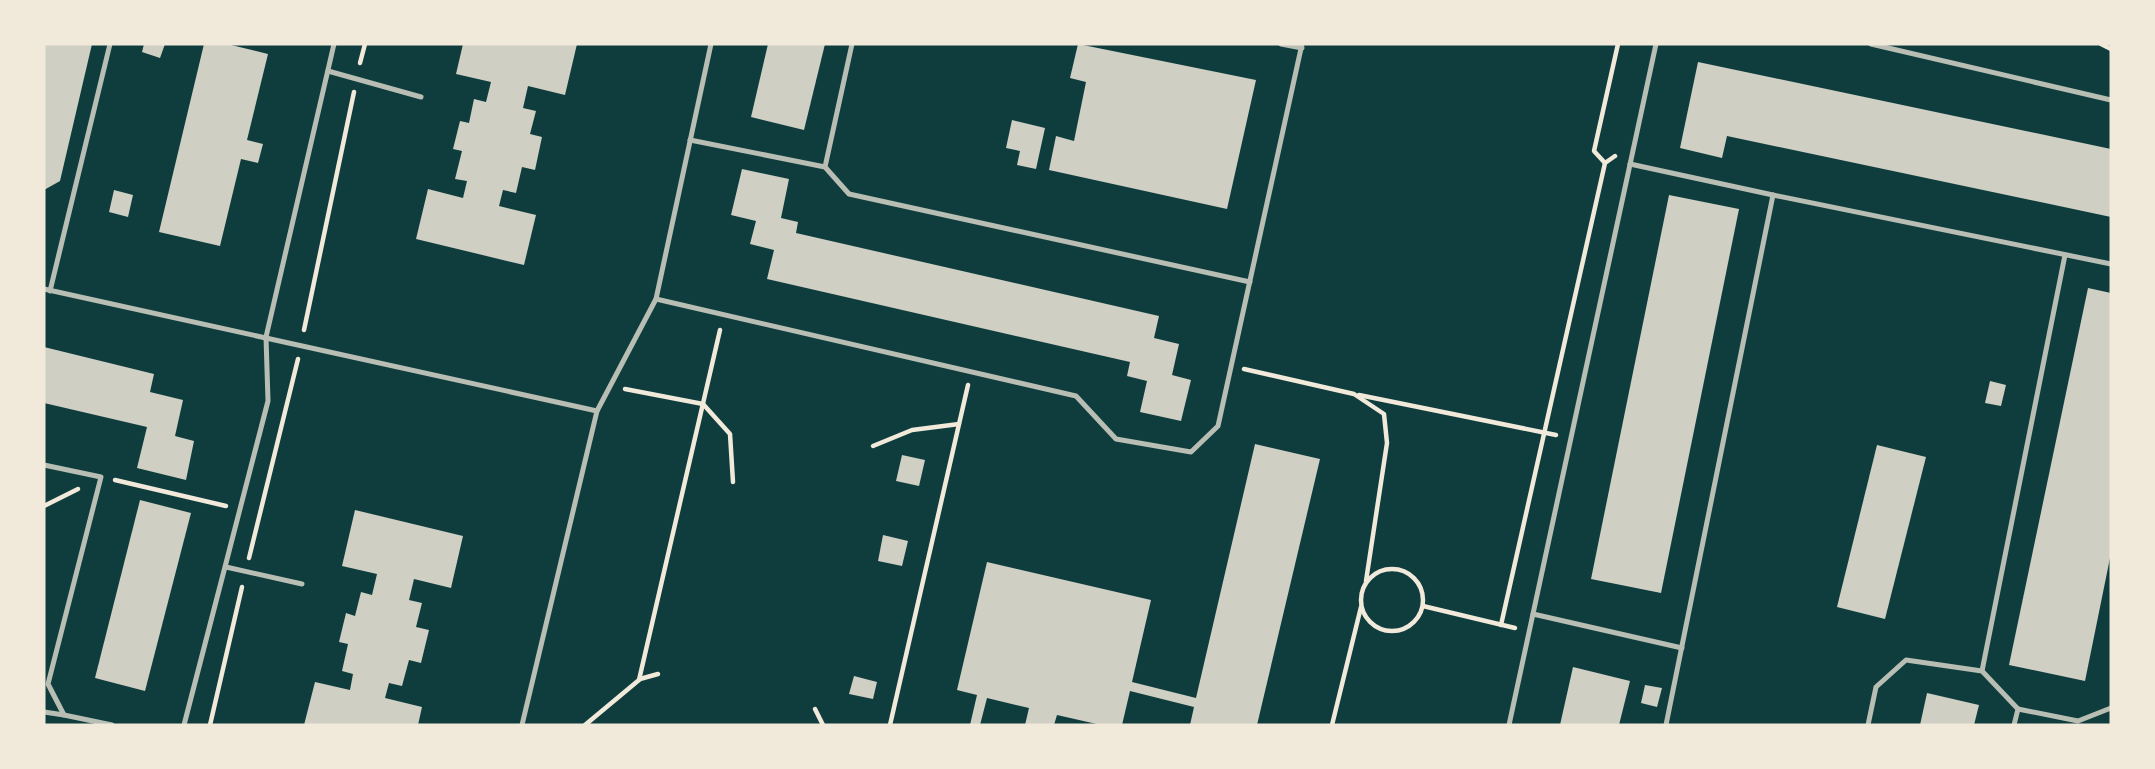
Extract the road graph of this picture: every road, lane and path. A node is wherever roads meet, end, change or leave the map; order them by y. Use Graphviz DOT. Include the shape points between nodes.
graph roads {
  1 [pos="110,44"];
  2 [pos="334,44"];
  3 [pos="365,44"];
  4 [pos="711,44"];
  5 [pos="852,44"];
  6 [pos="1281,44"];
  7 [pos="1618,44"];
  8 [pos="1656,44"];
  9 [pos="1871,44"];
  10 [pos="2101,44"];
  11 [pos="1302,46"];
  12 [pos="2111,49"];
  13 [pos="328,72"];
  14 [pos="357,79"];
  15 [pos="421,97"];
  16 [pos="2111,100"];
  17 [pos="690,140"];
  18 [pos="1634,142"];
  19 [pos="1605,163"];
  20 [pos="1630,164"];
  21 [pos="825,167"];
  22 [pos="1773,195"];
  23 [pos="2066,255"];
  24 [pos="2111,264"];
  25 [pos="1250,282"];
  26 [pos="47,290"];
  27 [pos="656,299"];
  28 [pos="724,314"];
  29 [pos="266,337"];
  30 [pos="301,344"];
  31 [pos="1231,366"];
  32 [pos="971,372"];
  33 [pos="610,386"];
  34 [pos="1354,394"];
  35 [pos="703,404"];
  36 [pos="597,411"];
  37 [pos="959,424"];
  38 [pos="1546,433"];
  39 [pos="1571,438"];
  40 [pos="873,446"];
  41 [pos="44,465"];
  42 [pos="101,477"];
  43 [pos="733,482"];
  44 [pos="44,506"];
  45 [pos="241,509"];
  46 [pos="226,567"];
  47 [pos="246,572"];
  48 [pos="1366,581"];
  49 [pos="302,584"];
  50 [pos="1423,606"];
  51 [pos="1361,607"];
  52 [pos="1533,614"];
  53 [pos="1501,625"];
  54 [pos="1529,632"];
  55 [pos="1682,648"];
  56 [pos="1982,671"];
  57 [pos="658,674"];
  58 [pos="639,680"];
  59 [pos="2111,708"];
  60 [pos="816,709"];
  61 [pos="2018,709"];
  62 [pos="44,712"];
  63 [pos="64,715"];
  64 [pos="112,725"];
  65 [pos="184,725"];
  66 [pos="210,725"];
  67 [pos="522,725"];
  68 [pos="585,725"];
  69 [pos="823,725"];
  70 [pos="890,725"];
  71 [pos="1332,725"];
  72 [pos="1509,725"];
  73 [pos="1666,725"];
  74 [pos="1868,725"];
  75 [pos="2014,725"];
  1 -- 26 [label="lane"];
  2 -- 13 [label="lane"];
  3 -- 14 [label="path"];
  4 -- 17 [label="lane"];
  5 -- 21 [label="lane"];
  6 -- 11 [label="lane"];
  7 -- 19 [label="path" via="1594,151"];
  8 -- 18 [label="lane"];
  9 -- 16 [label="lane"];
  10 -- 12 [label="path"];
  11 -- 25 [label="lane"];
  13 -- 14 [label="lane"];
  13 -- 29 [label="lane"];
  14 -- 15 [label="lane"];
  14 -- 30 [label="path"];
  17 -- 21 [label="lane"];
  17 -- 27 [label="lane"];
  18 -- 19 [label="path"];
  18 -- 20 [label="lane"];
  19 -- 38 [label="path"];
  20 -- 22 [label="lane"];
  20 -- 39 [label="lane"];
  21 -- 25 [label="lane" via="849,194"];
  22 -- 23 [label="lane"];
  22 -- 55 [label="lane"];
  23 -- 24 [label="lane"];
  23 -- 56 [label="lane"];
  25 -- 31 [label="lane"];
  26 -- 29 [label="lane"];
  27 -- 28 [label="lane"];
  27 -- 33 [label="lane"];
  28 -- 32 [label="lane"];
  28 -- 35 [label="path"];
  29 -- 30 [label="lane"];
  29 -- 45 [label="lane" via="268,401"];
  30 -- 36 [label="lane"];
  30 -- 47 [label="path"];
  31 -- 32 [label="lane" via="1218,426 1191,452 1115,439 1076,396"];
  31 -- 34 [label="path"];
  32 -- 37 [label="path"];
  33 -- 35 [label="path"];
  33 -- 36 [label="lane"];
  34 -- 38 [label="path"];
  34 -- 48 [label="path" via="1384,414 1387,443"];
  35 -- 43 [label="path" via="730,434"];
  35 -- 58 [label="path"];
  36 -- 67 [label="lane"];
  37 -- 40 [label="path" via="912,430"];
  37 -- 70 [label="path"];
  38 -- 39 [label="path"];
  38 -- 53 [label="path"];
  39 -- 52 [label="lane"];
  41 -- 42 [label="lane"];
  42 -- 44 [label="path"];
  42 -- 45 [label="path"];
  42 -- 63 [label="lane" via="48,684"];
  45 -- 46 [label="lane"];
  46 -- 47 [label="lane"];
  46 -- 65 [label="lane"];
  47 -- 49 [label="lane"];
  47 -- 66 [label="path"];
  48 -- 50 [label="path" via="1384,569 1405,571 1420,585"];
  48 -- 51 [label="path"];
  50 -- 51 [label="path" via="1412,624 1392,631 1373,625"];
  50 -- 53 [label="path"];
  51 -- 71 [label="path"];
  52 -- 54 [label="lane"];
  52 -- 55 [label="lane"];
  53 -- 54 [label="path"];
  54 -- 72 [label="lane"];
  55 -- 73 [label="lane"];
  56 -- 61 [label="lane"];
  56 -- 74 [label="lane" via="1906,660 1876,687"];
  57 -- 58 [label="path"];
  58 -- 68 [label="path"];
  59 -- 61 [label="lane" via="2078,721"];
  60 -- 69 [label="path"];
  61 -- 75 [label="lane"];
  62 -- 63 [label="lane"];
  63 -- 64 [label="lane"];
}
